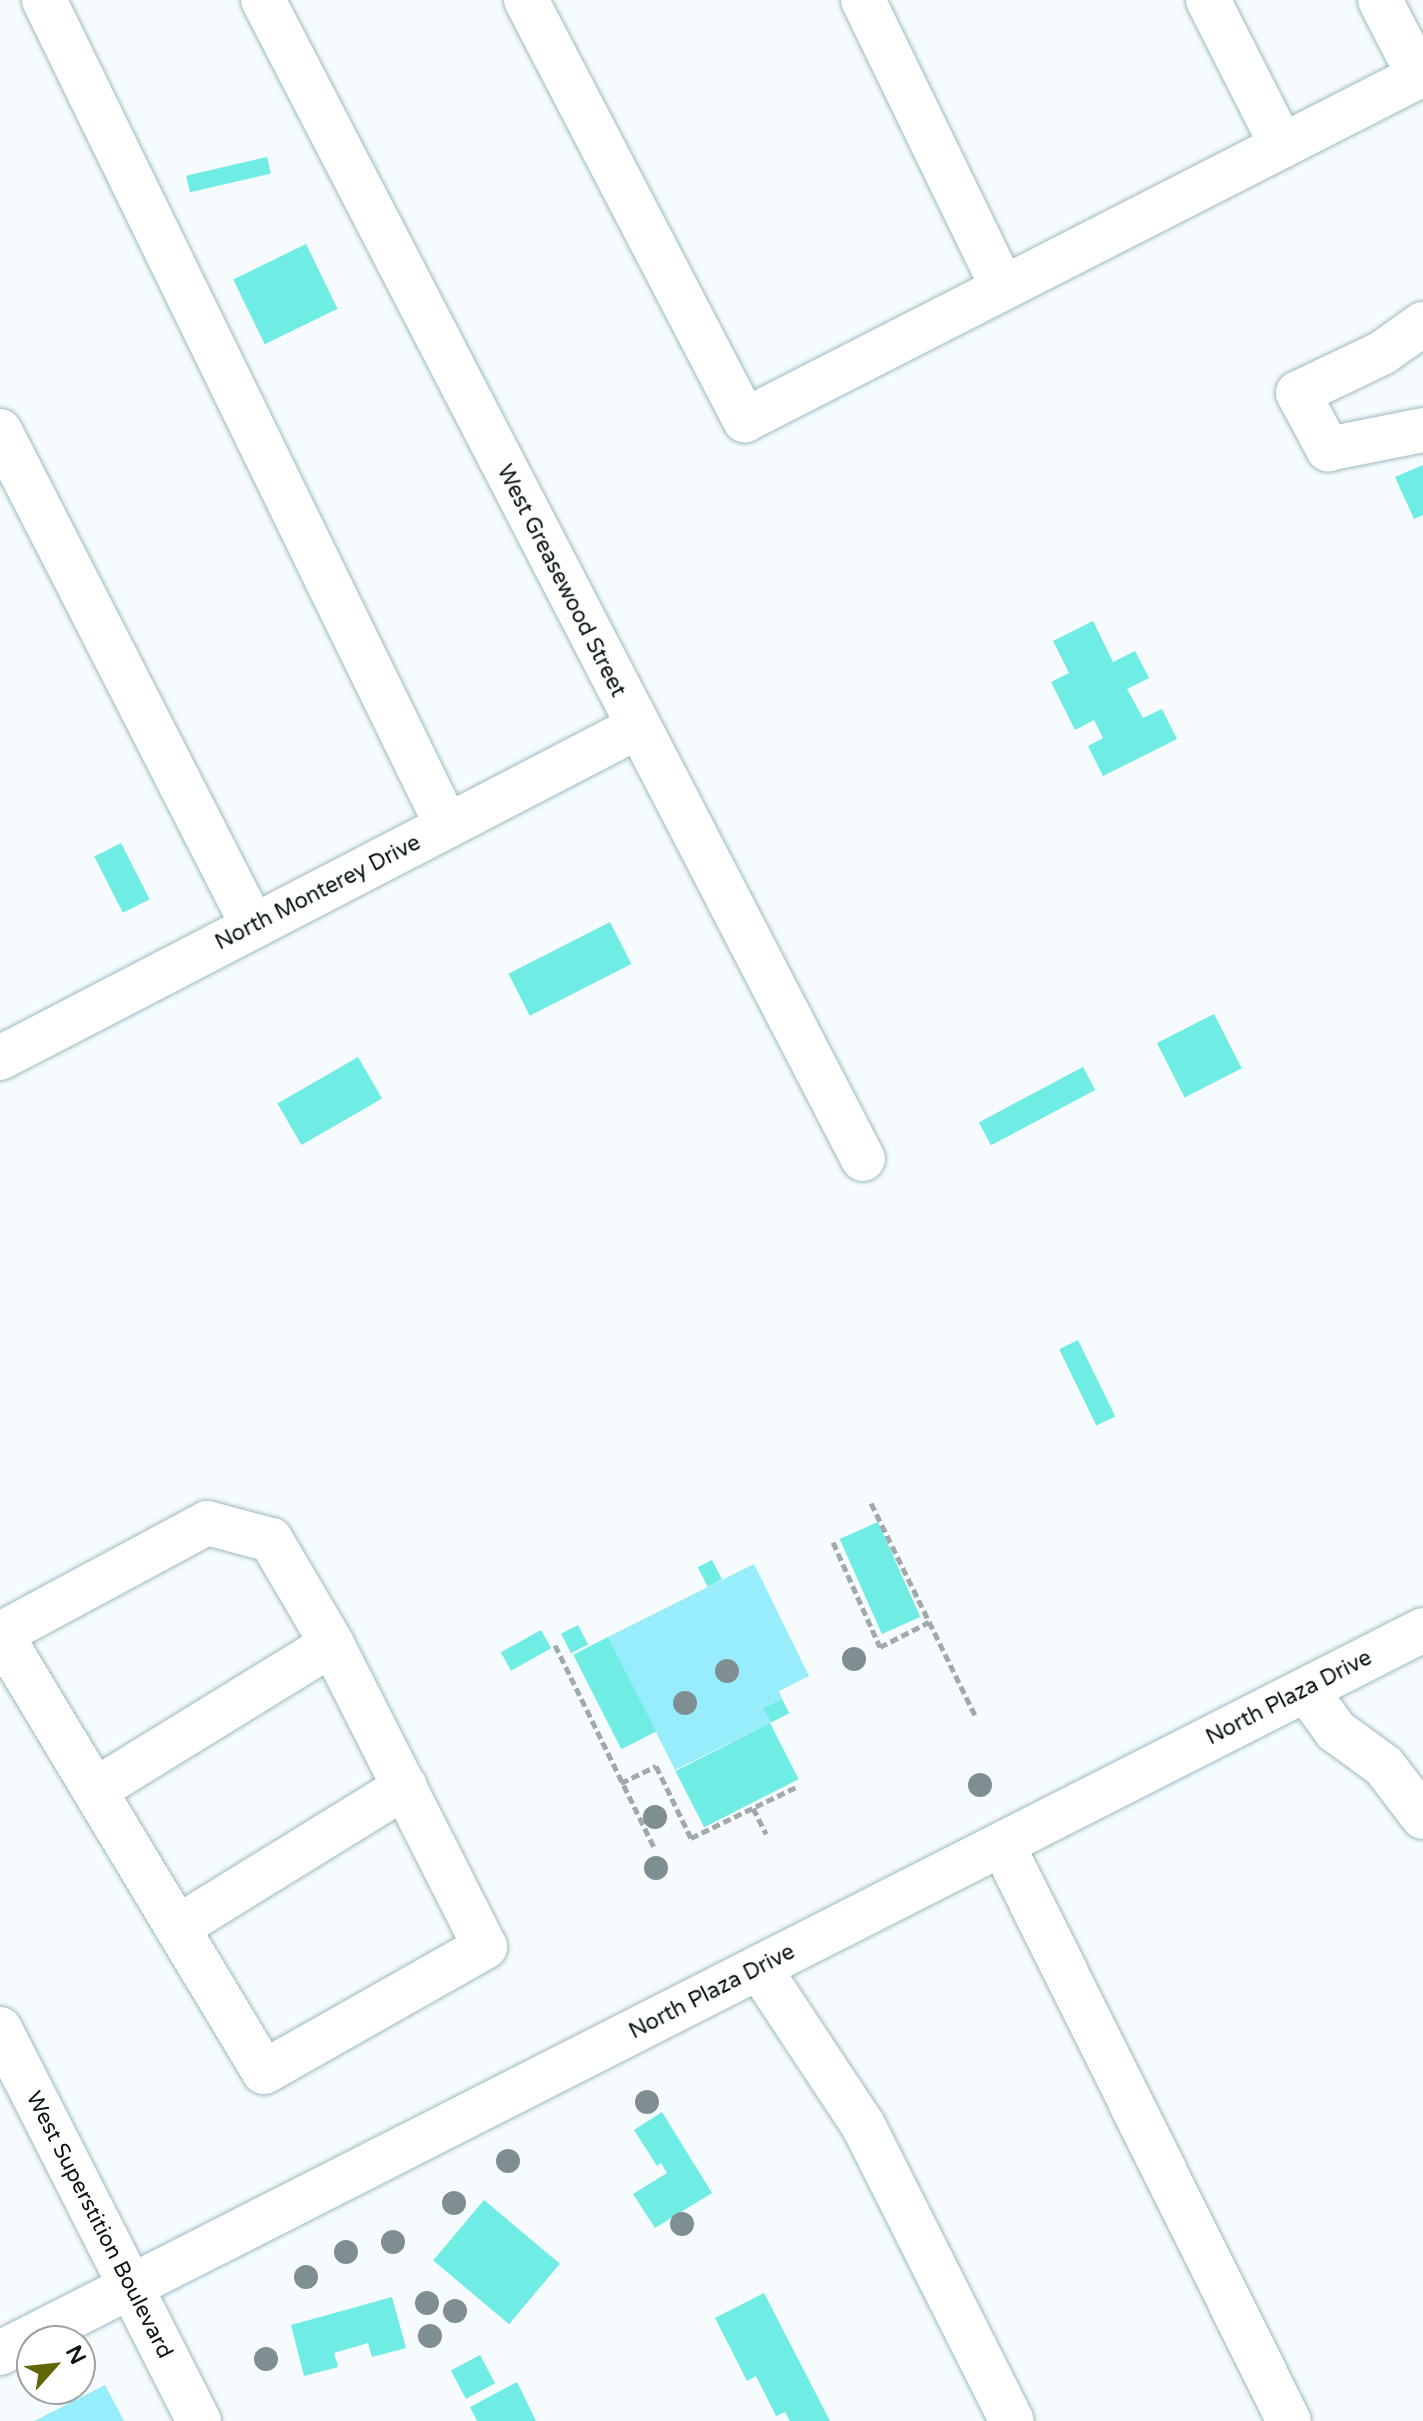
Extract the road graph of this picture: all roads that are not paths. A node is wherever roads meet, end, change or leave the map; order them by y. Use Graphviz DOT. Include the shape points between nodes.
graph roads {
  1 [pos="44,0"];
  2 [pos="263,0"];
  3 [pos="526,0"];
  4 [pos="863,0"];
  5 [pos="1208,0"];
  6 [pos="1380,0"];
  7 [pos="1282,146"];
  8 [pos="1003,288"];
  9 [pos="1423,324"];
  10 [pos="1423,430"];
  11 [pos="0,431"];
  12 [pos="636,728"];
  13 [pos="447,826"];
  14 [pos="253,926"];
  15 [pos="0,1058"];
  16 [pos="863,1159"];
  17 [pos="1423,1630"];
  18 [pos="1,1634"];
  19 [pos="332,1644"];
  20 [pos="1306,1690"];
  21 [pos="405,1787"];
  22 [pos="95,1790"];
  23 [pos="1423,1817"];
  24 [pos="1002,1844"];
  25 [pos="178,1927"];
  26 [pos="759,1968"];
  27 [pos="0,2029"];
  28 [pos="130,2286"];
  29 [pos="0,2353"];
  30 [pos="199,2421"];
  31 [pos="1012,2421"];
  32 [pos="1289,2421"];
  1 -- 13 [label="street"];
  2 -- 12 [label="street, West Greasewood Street"];
  3 -- 8 [label="street" via="745,420"];
  4 -- 8 [label="street"];
  5 -- 7 [label="street"];
  6 -- 7 [label="street" via="1419,76"];
  7 -- 8 [label="street"];
  9 -- 10 [label="street" via="1382,353 1298,393 1328,449"];
  11 -- 14 [label="street"];
  12 -- 13 [label="street, North Monterey Drive"];
  12 -- 16 [label="street, West Greasewood Street"];
  13 -- 14 [label="street, North Monterey Drive"];
  14 -- 15 [label="street, North Monterey Drive"];
  17 -- 20 [label="street, North Plaza Drive"];
  18 -- 19 [label="street" via="207,1523 271,1540"];
  18 -- 22 [label="street"];
  19 -- 21 [label="street"];
  19 -- 22 [label="street"];
  20 -- 23 [label="street" via="1336,1731 1384,1766"];
  20 -- 24 [label="street, North Plaza Drive"];
  21 -- 25 [label="street"];
  21 -- 25 [label="street" via="485,1947 264,2072"];
  22 -- 25 [label="street"];
  24 -- 26 [label="street, North Plaza Drive"];
  24 -- 32 [label="street"];
  26 -- 28 [label="street, North Plaza Drive"];
  26 -- 31 [label="street" via="863,2125"];
  27 -- 28 [label="street, West Superstition Boulevard"];
  28 -- 29 [label="street, North Plaza Drive"];
  28 -- 30 [label="street, West Superstition Boulevard"];
}
